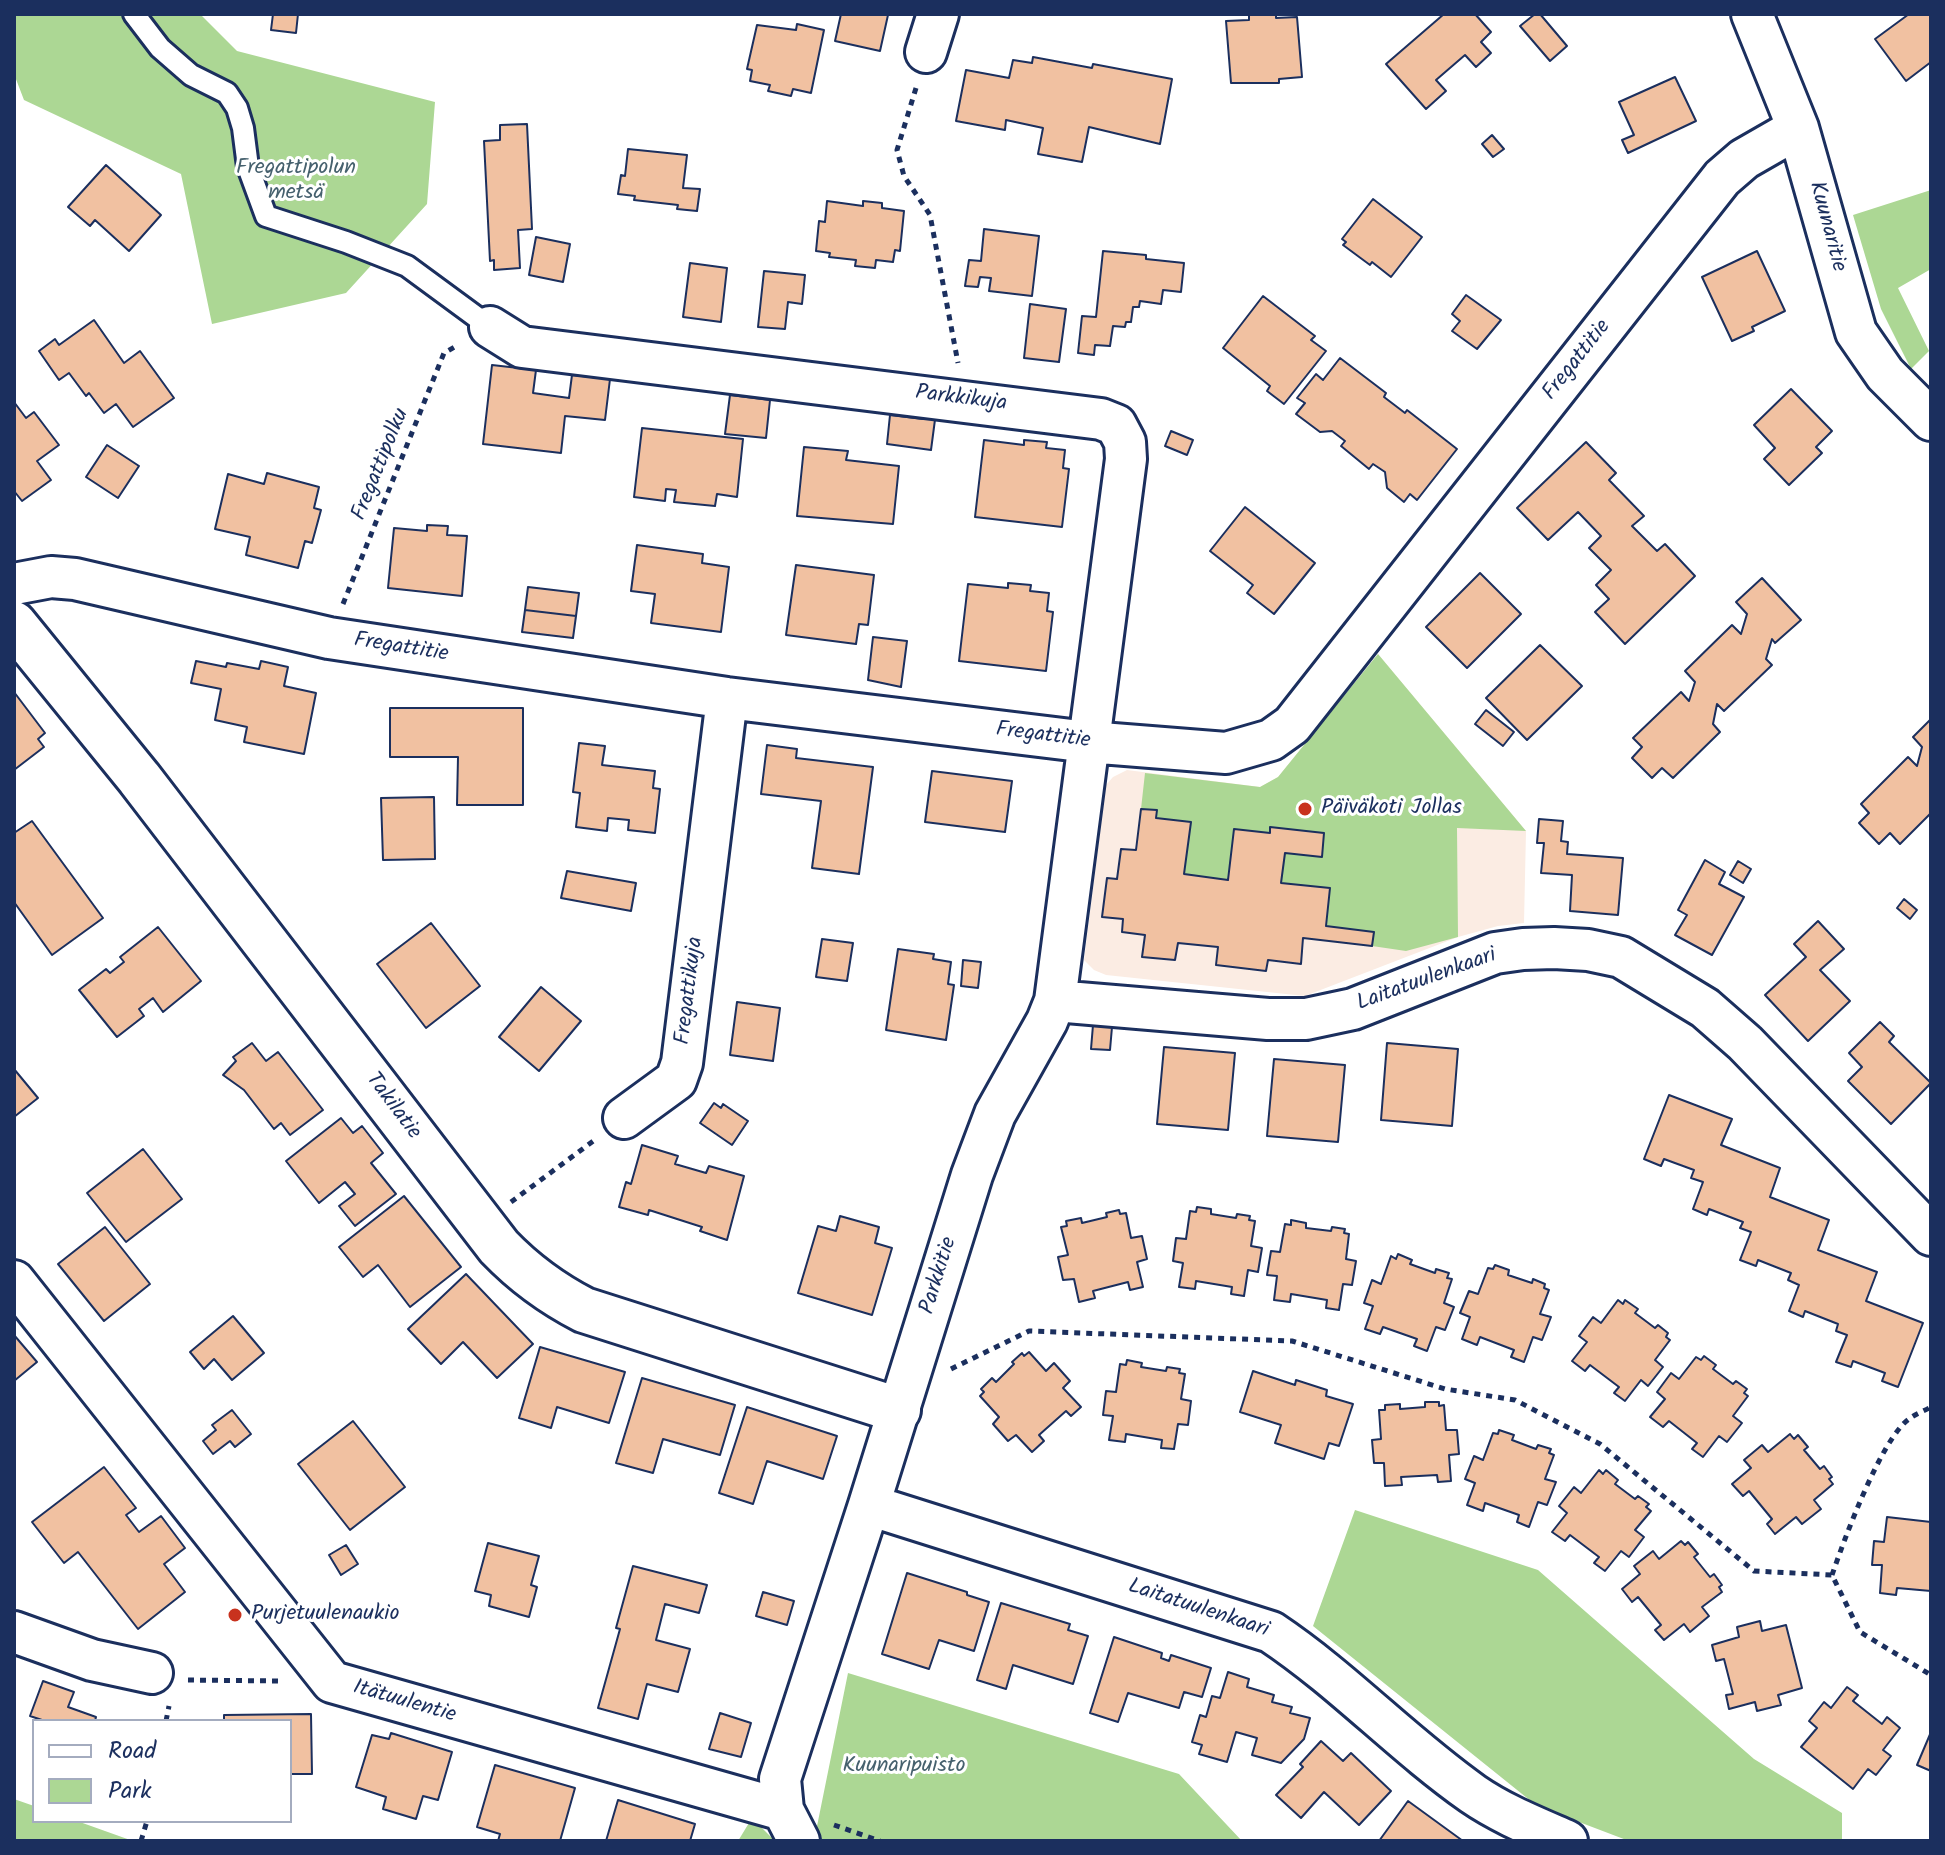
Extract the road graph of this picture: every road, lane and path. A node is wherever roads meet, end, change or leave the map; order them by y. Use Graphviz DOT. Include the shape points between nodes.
graph roads {
  1 [pos="134,14"];
  2 [pos="938,14"];
  3 [pos="1752,14"];
  4 [pos="926,52"];
  5 [pos="1798,128"];
  6 [pos="490,327"];
  7 [pos="965,401"];
  8 [pos="1931,420"];
  9 [pos="14,584"];
  10 [pos="14,624"];
  11 [pos="329,638"];
  12 [pos="727,698"];
  13 [pos="1088,742"];
  14 [pos="1055,1001"];
  15 [pos="624,1118"];
  16 [pos="512,1202"];
  17 [pos="1931,1235"];
  18 [pos="14,1281"];
  19 [pos="942,1372"];
  20 [pos="1931,1407"];
  21 [pos="898,1410"];
  22 [pos="869,1505"];
  23 [pos="1832,1575"];
  24 [pos="14,1632"];
  25 [pos="152,1673"];
  26 [pos="1931,1675"];
  27 [pos="332,1682"];
  28 [pos="791,1826"];
  29 [pos="1567,1841"];
  1 -- 6 [label="lane" via="160,48 191,75 227,93 243,128 248,167 266,216 407,266"];
  2 -- 4 [label="street"];
  3 -- 5 [label="street, Kuunaritie"];
  4 -- 7 [label="path" via="897,150 904,176 930,215"];
  5 -- 8 [label="street, Kuunaritie" via="1856,332 1885,374"];
  5 -- 13 [label="street, Fregattitie" via="1722,178 1292,725 1271,740 1226,753"];
  6 -- 7 [label="street, Parkkikuja" via="522,347"];
  6 -- 11 [label="path, Fregattipolku" via="444,353"];
  7 -- 13 [label="street, Parkkikuja" via="1101,419 1116,425 1125,442"];
  9 -- 11 [label="street, Fregattitie" via="75,579"];
  10 -- 21 [label="street, Takilatie" via="525,1274 584,1310"];
  11 -- 12 [label="street, Fregattitie"];
  12 -- 13 [label="street, Fregattitie"];
  12 -- 15 [label="street, Fregattikuja" via="682,1063 676,1080"];
  13 -- 14 [label="street, Parkkitie"];
  14 -- 17 [label="street, Laitatuulenkaari" via="1306,1019 1353,1009 1495,953 1554,948 1621,957 1705,1008 1745,1043"];
  14 -- 21 [label="street, Parkkitie" via="995,1114"];
  15 -- 16 [label="path"];
  18 -- 27 [label="street, Itätuulentie"];
  19 -- 23 [label="path" via="1029,1331 1292,1341 1445,1389 1515,1400 1600,1444 1754,1571"];
  20 -- 23 [label="path" via="1908,1419 1890,1440"];
  21 -- 22 [label="street, Parkkitie"];
  22 -- 28 [label="street, Parkkitie" via="780,1779"];
  22 -- 29 [label="street, Laitatuulenkaari" via="1271,1632 1474,1795"];
  23 -- 26 [label="path" via="1860,1632"];
  24 -- 25 [label="street" via="92,1660"];
  25 -- 27 [label="path" via="173,1680"];
  27 -- 28 [label="street, Itätuulentie"];
}
